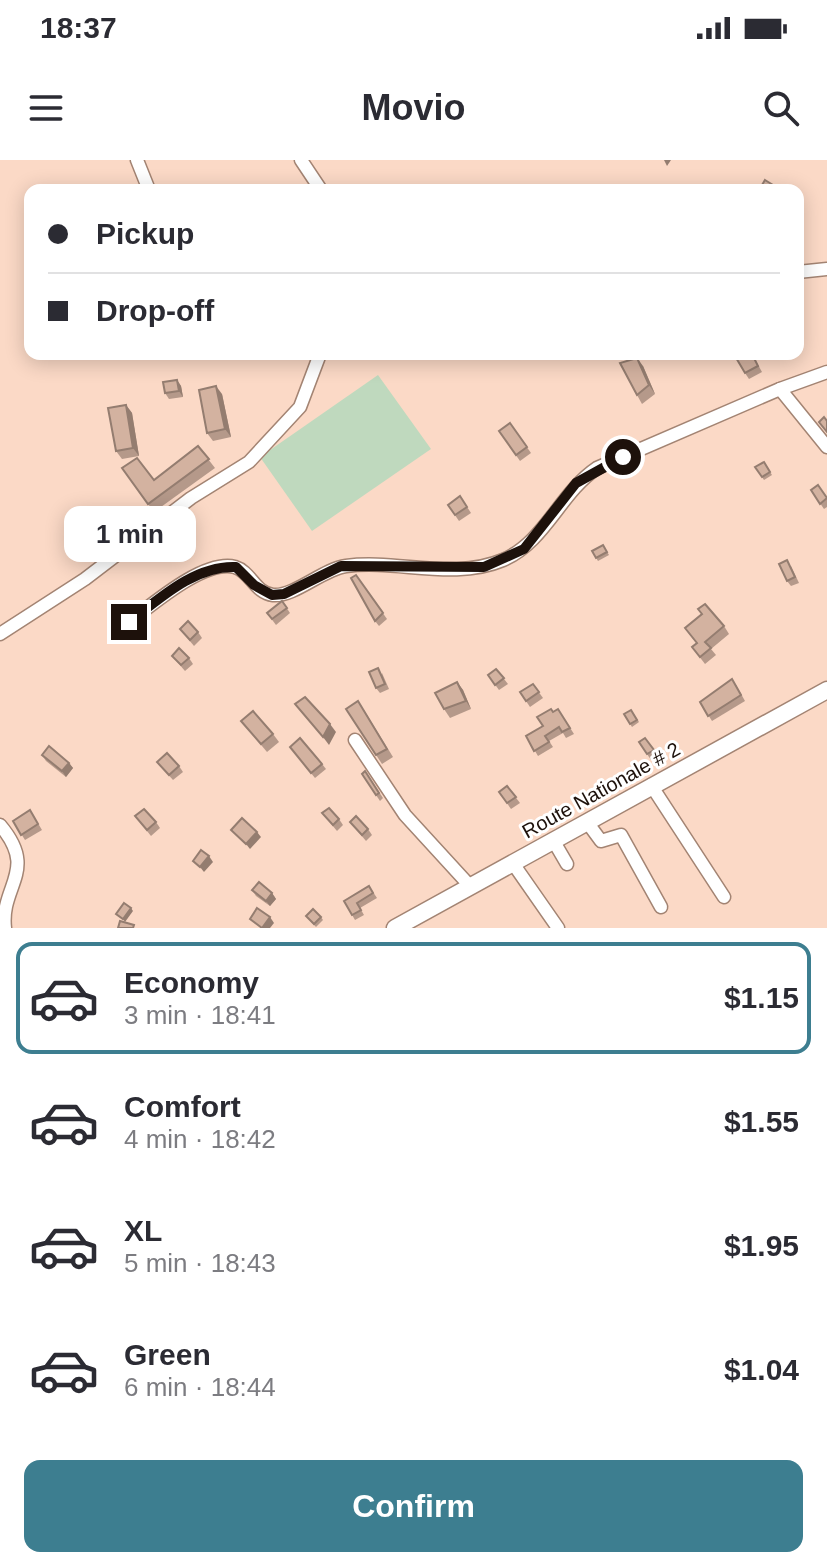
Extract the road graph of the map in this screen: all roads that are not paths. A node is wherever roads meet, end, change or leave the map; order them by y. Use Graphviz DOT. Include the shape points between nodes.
graph roads {
  1 [pos="137,160"];
  2 [pos="301,160"];
  3 [pos="147,184"];
  4 [pos="317,184"];
  5 [pos="827,269"];
  6 [pos="804,271"];
  7 [pos="318,360"];
  8 [pos="827,372"];
  9 [pos="780,389"];
  10 [pos="827,447"];
  11 [pos="129,622"];
  12 [pos="0,634"];
  13 [pos="827,690"];
  14 [pos="355,740"];
  15 [pos="651,785"];
  16 [pos="587,822"];
  17 [pos="0,825"];
  18 [pos="553,840"];
  19 [pos="512,862"];
  20 [pos="567,864"];
  21 [pos="470,886"];
  22 [pos="724,897"];
  23 [pos="661,907"];
  24 [pos="5,928"];
  25 [pos="395,928"];
  26 [pos="558,928"];
  1 -- 3 [label="street"];
  2 -- 4 [label="street"];
  5 -- 6 [label="street"];
  7 -- 12 [label="street" via="300,407 249,462"];
  8 -- 9 [label="street"];
  9 -- 10 [label="street"];
  9 -- 11 [label="street" via="597,468 576,483 524,549 484,567 341,566 272,595 236,567 224,567 191,578"];
  13 -- 15 [label="main road, Route Nationale # 2"];
  14 -- 21 [label="street" via="405,815"];
  15 -- 16 [label="main road, Route Nationale # 2"];
  15 -- 22 [label="street"];
  16 -- 18 [label="main road, Route Nationale # 2"];
  16 -- 23 [label="street" via="601,841 621,835"];
  17 -- 24 [label="street" via="16,849 18,867"];
  18 -- 19 [label="main road, Route Nationale # 2"];
  18 -- 20 [label="street"];
  19 -- 21 [label="main road, Route Nationale # 2"];
  19 -- 26 [label="street"];
  21 -- 25 [label="main road, Route Nationale # 2"];
}
